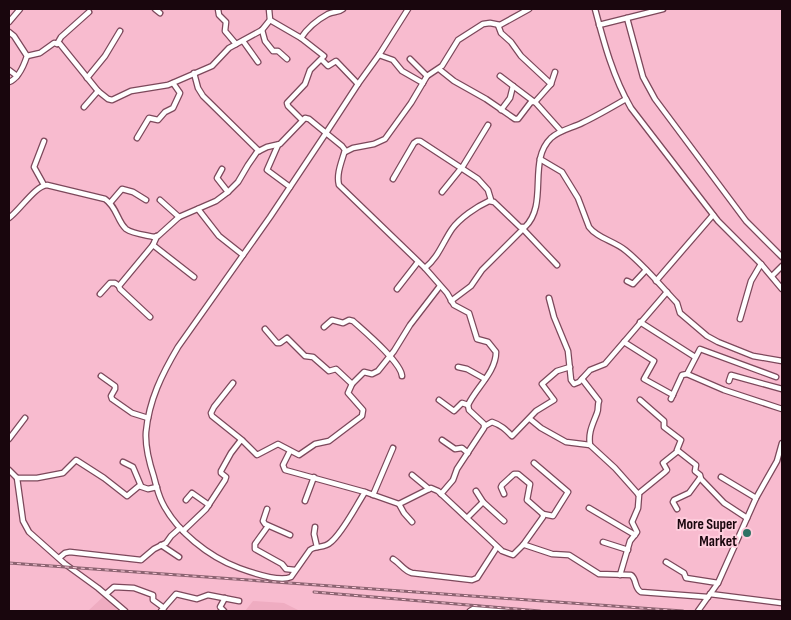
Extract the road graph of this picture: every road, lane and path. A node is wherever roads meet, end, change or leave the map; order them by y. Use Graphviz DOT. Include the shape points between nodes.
graph roads {
  1 [pos="20,9"];
  2 [pos="155,9"];
  3 [pos="218,9"];
  4 [pos="269,9"];
  5 [pos="343,9"];
  6 [pos="529,9"];
  7 [pos="595,9"];
  8 [pos="663,9"];
  9 [pos="406,10"];
  10 [pos="89,12"];
  11 [pos="160,13"];
  12 [pos="627,18"];
  13 [pos="270,20"];
  14 [pos="9,22"];
  15 [pos="498,25"];
  16 [pos="599,25"];
  17 [pos="262,30"];
  18 [pos="120,31"];
  19 [pos="9,32"];
  20 [pos="301,38"];
  21 [pos="243,41"];
  22 [pos="57,44"];
  23 [pos="236,44"];
  24 [pos="379,55"];
  25 [pos="27,56"];
  26 [pos="410,58"];
  27 [pos="287,59"];
  28 [pos="322,60"];
  29 [pos="258,62"];
  30 [pos="439,69"];
  31 [pos="9,70"];
  32 [pos="555,72"];
  33 [pos="194,73"];
  34 [pos="16,76"];
  35 [pos="427,76"];
  36 [pos="500,76"];
  37 [pos="88,78"];
  38 [pos="9,82"];
  39 [pos="173,82"];
  40 [pos="423,83"];
  41 [pos="358,84"];
  42 [pos="551,84"];
  43 [pos="512,86"];
  44 [pos="98,91"];
  45 [pos="626,99"];
  46 [pos="534,102"];
  47 [pos="84,108"];
  48 [pos="501,110"];
  49 [pos="302,120"];
  50 [pos="488,126"];
  51 [pos="561,131"];
  52 [pos="326,133"];
  53 [pos="137,138"];
  54 [pos="44,141"];
  55 [pos="278,145"];
  56 [pos="260,151"];
  57 [pos="344,152"];
  58 [pos="540,159"];
  59 [pos="462,168"];
  60 [pos="222,169"];
  61 [pos="393,179"];
  62 [pos="44,185"];
  63 [pos="290,187"];
  64 [pos="228,192"];
  65 [pos="442,192"];
  66 [pos="146,200"];
  67 [pos="160,200"];
  68 [pos="491,200"];
  69 [pos="110,203"];
  70 [pos="198,209"];
  71 [pos="713,214"];
  72 [pos="179,217"];
  73 [pos="9,218"];
  74 [pos="522,229"];
  75 [pos="157,236"];
  76 [pos="153,245"];
  77 [pos="243,255"];
  78 [pos="782,257"];
  79 [pos="418,262"];
  80 [pos="557,264"];
  81 [pos="761,264"];
  82 [pos="782,266"];
  83 [pos="426,268"];
  84 [pos="646,270"];
  85 [pos="772,276"];
  86 [pos="194,277"];
  87 [pos="627,281"];
  88 [pos="656,281"];
  89 [pos="119,286"];
  90 [pos="440,286"];
  91 [pos="397,289"];
  92 [pos="782,289"];
  93 [pos="667,292"];
  94 [pos="100,294"];
  95 [pos="549,298"];
  96 [pos="451,301"];
  97 [pos="150,317"];
  98 [pos="740,319"];
  99 [pos="640,322"];
  100 [pos="324,327"];
  101 [pos="265,329"];
  102 [pos="624,342"];
  103 [pos="390,356"];
  104 [pos="695,357"];
  105 [pos="782,361"];
  106 [pos="458,367"];
  107 [pos="570,367"];
  108 [pos="687,374"];
  109 [pos="102,376"];
  110 [pos="402,376"];
  111 [pos="776,377"];
  112 [pos="485,379"];
  113 [pos="582,379"];
  114 [pos="729,381"];
  115 [pos="233,383"];
  116 [pos="352,384"];
  117 [pos="782,389"];
  118 [pos="439,400"];
  119 [pos="640,400"];
  120 [pos="468,405"];
  121 [pos="782,409"];
  122 [pos="25,418"];
  123 [pos="148,418"];
  124 [pos="530,419"];
  125 [pos="485,426"];
  126 [pos="9,439"];
  127 [pos="242,440"];
  128 [pos="442,440"];
  129 [pos="782,443"];
  130 [pos="590,445"];
  131 [pos="393,448"];
  132 [pos="290,451"];
  133 [pos="678,451"];
  134 [pos="468,453"];
  135 [pos="123,462"];
  136 [pos="534,463"];
  137 [pos="9,470"];
  138 [pos="412,476"];
  139 [pos="314,477"];
  140 [pos="721,477"];
  141 [pos="17,478"];
  142 [pos="700,478"];
  143 [pos="141,486"];
  144 [pos="157,487"];
  145 [pos="428,489"];
  146 [pos="476,491"];
  147 [pos="365,492"];
  148 [pos="441,494"];
  149 [pos="504,494"];
  150 [pos="638,494"];
  151 [pos="373,495"];
  152 [pos="756,498"];
  153 [pos="186,500"];
  154 [pos="305,502"];
  155 [pos="483,502"];
  156 [pos="399,504"];
  157 [pos="209,505"];
  158 [pos="589,508"];
  159 [pos="267,509"];
  160 [pos="677,509"];
  161 [pos="543,514"];
  162 [pos="467,518"];
  163 [pos="747,518"];
  164 [pos="504,521"];
  165 [pos="412,522"];
  166 [pos="268,526"];
  167 [pos="315,527"];
  168 [pos="182,529"];
  169 [pos="290,535"];
  170 [pos="635,535"];
  171 [pos="603,542"];
  172 [pos="523,545"];
  173 [pos="161,546"];
  174 [pos="317,547"];
  175 [pos="498,547"];
  176 [pos="628,550"];
  177 [pos="179,557"];
  178 [pos="59,558"];
  179 [pos="393,559"];
  180 [pos="666,562"];
  181 [pos="295,570"];
  182 [pos="620,575"];
  183 [pos="718,583"];
  184 [pos="106,594"];
  185 [pos="709,596"];
  186 [pos="224,598"];
  187 [pos="239,601"];
  188 [pos="782,603"];
  189 [pos="119,609"];
  190 [pos="162,610"];
  191 [pos="125,611"];
  192 [pos="224,611"];
  193 [pos="470,611"];
  194 [pos="511,611"];
  195 [pos="698,611"];
  1 -- 14 [label="street"];
  2 -- 11 [label="street"];
  3 -- 23 [label="street" via="226,22 225,31"];
  4 -- 13 [label="street"];
  5 -- 20 [label="street" via="311,25"];
  6 -- 15 [label="street"];
  7 -- 16 [label="street"];
  8 -- 12 [label="street"];
  9 -- 24 [label="street"];
  10 -- 22 [label="street" via="60,37"];
  12 -- 16 [label="street"];
  12 -- 78 [label="street" via="641,71 655,99 746,220"];
  13 -- 17 [label="street"];
  13 -- 20 [label="street"];
  15 -- 30 [label="street" via="483,24 461,38"];
  15 -- 42 [label="street" via="521,56"];
  16 -- 45 [label="street"];
  17 -- 21 [label="street"];
  17 -- 27 [label="street" via="265,42"];
  18 -- 37 [label="street"];
  19 -- 25 [label="street"];
  20 -- 28 [label="street" via="323,55"];
  21 -- 23 [label="street"];
  21 -- 29 [label="street"];
  22 -- 25 [label="street"];
  22 -- 37 [label="street"];
  23 -- 33 [label="street" via="212,66"];
  24 -- 40 [label="street" via="393,60 402,71"];
  24 -- 41 [label="street"];
  25 -- 34 [label="street"];
  26 -- 35 [label="street"];
  28 -- 41 [label="street" via="328,66 336,61"];
  28 -- 49 [label="street" via="310,70 305,84 287,103"];
  30 -- 35 [label="street"];
  30 -- 48 [label="street"];
  31 -- 34 [label="street"];
  32 -- 42 [label="street"];
  33 -- 39 [label="street"];
  33 -- 56 [label="street" via="203,96"];
  34 -- 38 [label="street"];
  35 -- 40 [label="street"];
  36 -- 43 [label="street"];
  37 -- 44 [label="street"];
  39 -- 44 [label="street" via="127,92 112,100"];
  39 -- 53 [label="street" via="180,94 174,106 158,120 150,118"];
  40 -- 57 [label="street" via="385,139"];
  41 -- 52 [label="street"];
  42 -- 46 [label="street"];
  43 -- 46 [label="street"];
  43 -- 48 [label="street" via="510,98"];
  44 -- 47 [label="street"];
  45 -- 51 [label="street"];
  45 -- 71 [label="street"];
  46 -- 48 [label="street" via="529,103 518,119"];
  46 -- 51 [label="street"];
  49 -- 52 [label="street" via="308,118"];
  49 -- 55 [label="street"];
  50 -- 59 [label="street"];
  51 -- 58 [label="street" via="551,138"];
  52 -- 57 [label="street" via="342,146"];
  52 -- 63 [label="street"];
  54 -- 62 [label="street" via="34,167"];
  55 -- 56 [label="street"];
  55 -- 63 [label="street" via="267,170"];
  56 -- 64 [label="street"];
  57 -- 79 [label="street" via="339,186"];
  58 -- 74 [label="street" via="535,208 528,225"];
  58 -- 84 [label="street" via="562,172 578,198 589,228 623,249"];
  59 -- 61 [label="street" via="417,141"];
  59 -- 65 [label="street"];
  59 -- 68 [label="street" via="484,184"];
  60 -- 64 [label="street" via="217,178"];
  62 -- 69 [label="street" via="90,194"];
  62 -- 73 [label="street"];
  63 -- 77 [label="street"];
  64 -- 70 [label="street"];
  66 -- 69 [label="street" via="122,189"];
  67 -- 72 [label="street"];
  68 -- 74 [label="street"];
  68 -- 83 [label="street" via="474,209 454,227"];
  69 -- 75 [label="street" via="126,229"];
  70 -- 72 [label="street"];
  70 -- 77 [label="street" via="219,236"];
  71 -- 81 [label="street"];
  71 -- 88 [label="street"];
  72 -- 75 [label="street"];
  74 -- 80 [label="street"];
  74 -- 96 [label="street" via="471,286"];
  75 -- 76 [label="street"];
  76 -- 86 [label="street"];
  76 -- 89 [label="street"];
  77 -- 123 [label="street" via="165,368 154,392"];
  79 -- 83 [label="street"];
  79 -- 91 [label="street"];
  81 -- 85 [label="street"];
  81 -- 98 [label="street" via="751,281"];
  82 -- 85 [label="street"];
  83 -- 90 [label="street"];
  84 -- 87 [label="street" via="633,284"];
  84 -- 88 [label="street"];
  85 -- 92 [label="street"];
  88 -- 93 [label="street"];
  89 -- 94 [label="street" via="110,283"];
  89 -- 97 [label="street"];
  90 -- 96 [label="street"];
  90 -- 103 [label="street"];
  93 -- 99 [label="street"];
  93 -- 105 [label="street" via="678,305 680,313 707,336 753,356"];
  95 -- 107 [label="street" via="568,351"];
  96 -- 112 [label="street" via="469,313 477,340 488,342 496,352"];
  99 -- 102 [label="street"];
  99 -- 104 [label="street"];
  100 -- 103 [label="street" via="332,320 343,323 351,320"];
  101 -- 116 [label="street" via="277,343 288,339 305,356 313,356 329,371 336,369"];
  102 -- 108 [label="street" via="654,361 644,379 672,397 682,375"];
  102 -- 113 [label="street" via="605,364 590,370"];
  103 -- 110 [label="street" via="401,369"];
  103 -- 116 [label="street" via="376,373 364,372"];
  104 -- 108 [label="street"];
  104 -- 111 [label="street" via="700,349"];
  106 -- 112 [label="street" via="467,368"];
  107 -- 113 [label="street" via="572,383"];
  107 -- 124 [label="street" via="557,371 542,384 554,400 536,411"];
  108 -- 121 [label="street"];
  109 -- 123 [label="street" via="114,386 112,399 132,413"];
  112 -- 120 [label="street"];
  113 -- 130 [label="street" via="599,401"];
  114 -- 117 [label="street" via="732,374"];
  115 -- 127 [label="street" via="211,413"];
  116 -- 132 [label="street" via="348,394 363,410 362,416 329,441 315,444 301,454"];
  118 -- 120 [label="street" via="454,411 462,403"];
  119 -- 133 [label="street" via="664,421 664,427 680,439"];
  120 -- 125 [label="street" via="468,410"];
  122 -- 126 [label="street"];
  123 -- 144 [label="street" via="146,448"];
  124 -- 125 [label="street" via="512,436 495,422"];
  124 -- 130 [label="street" via="566,442"];
  125 -- 134 [label="street"];
  127 -- 132 [label="street" via="257,455 278,444"];
  127 -- 157 [label="street" via="227,458 221,472 225,480"];
  128 -- 134 [label="street"];
  129 -- 152 [label="street" via="777,461"];
  130 -- 150 [label="street"];
  131 -- 151 [label="street"];
  132 -- 139 [label="street" via="283,465 285,470"];
  133 -- 142 [label="street" via="697,466 695,470"];
  133 -- 150 [label="street" via="663,463 667,470"];
  134 -- 148 [label="street" via="451,484"];
  135 -- 143 [label="street" via="133,467"];
  136 -- 161 [label="street" via="568,492 554,516"];
  137 -- 141 [label="street"];
  138 -- 145 [label="street"];
  139 -- 147 [label="street"];
  139 -- 154 [label="street"];
  140 -- 152 [label="street"];
  141 -- 143 [label="street" via="62,473 76,460 125,495 129,496"];
  141 -- 178 [label="street" via="25,526"];
  142 -- 160 [label="street" via="689,492 674,501"];
  142 -- 163 [label="street" via="724,503"];
  143 -- 144 [label="street" via="148,489"];
  144 -- 168 [label="street" via="162,501"];
  145 -- 148 [label="street" via="435,489"];
  145 -- 156 [label="street"];
  146 -- 155 [label="street"];
  147 -- 151 [label="street"];
  147 -- 174 [label="street" via="334,540 322,548"];
  148 -- 162 [label="street"];
  149 -- 161 [label="street" via="502,485 518,474 530,484 527,500"];
  150 -- 170 [label="street" via="632,522 637,530"];
  151 -- 156 [label="street"];
  152 -- 163 [label="street"];
  153 -- 157 [label="street" via="192,493"];
  155 -- 162 [label="street"];
  155 -- 164 [label="street"];
  156 -- 165 [label="street"];
  157 -- 168 [label="street"];
  158 -- 170 [label="street"];
  159 -- 166 [label="street" via="263,521"];
  161 -- 172 [label="street"];
  162 -- 175 [label="street"];
  163 -- 183 [label="street"];
  166 -- 169 [label="street"];
  166 -- 181 [label="street" via="255,549 286,569"];
  167 -- 174 [label="street"];
  168 -- 173 [label="street"];
  168 -- 181 [label="street" via="223,561 245,570 282,579 290,577"];
  170 -- 176 [label="street"];
  171 -- 176 [label="street"];
  172 -- 175 [label="street" via="513,555"];
  172 -- 182 [label="street" via="552,554 569,555 600,574"];
  173 -- 177 [label="street"];
  173 -- 178 [label="street" via="141,560 70,552"];
  174 -- 181 [label="street" via="310,550"];
  175 -- 179 [label="street" via="477,578 472,580 412,573"];
  176 -- 182 [label="street"];
  178 -- 184 [label="street"];
  180 -- 183 [label="street" via="684,573 686,578"];
  182 -- 185 [label="street" via="633,576 636,588 642,592"];
  183 -- 185 [label="street"];
  184 -- 189 [label="street"];
  184 -- 190 [label="street" via="114,587 134,588 152,595"];
  185 -- 188 [label="street"];
  185 -- 195 [label="street"];
  186 -- 187 [label="street"];
  186 -- 190 [label="street" via="206,596 197,599 176,594"];
  186 -- 192 [label="street" via="220,607"];
  189 -- 191 [label="street"];
  193 -- 194 [label="street" via="475,608"];
}
